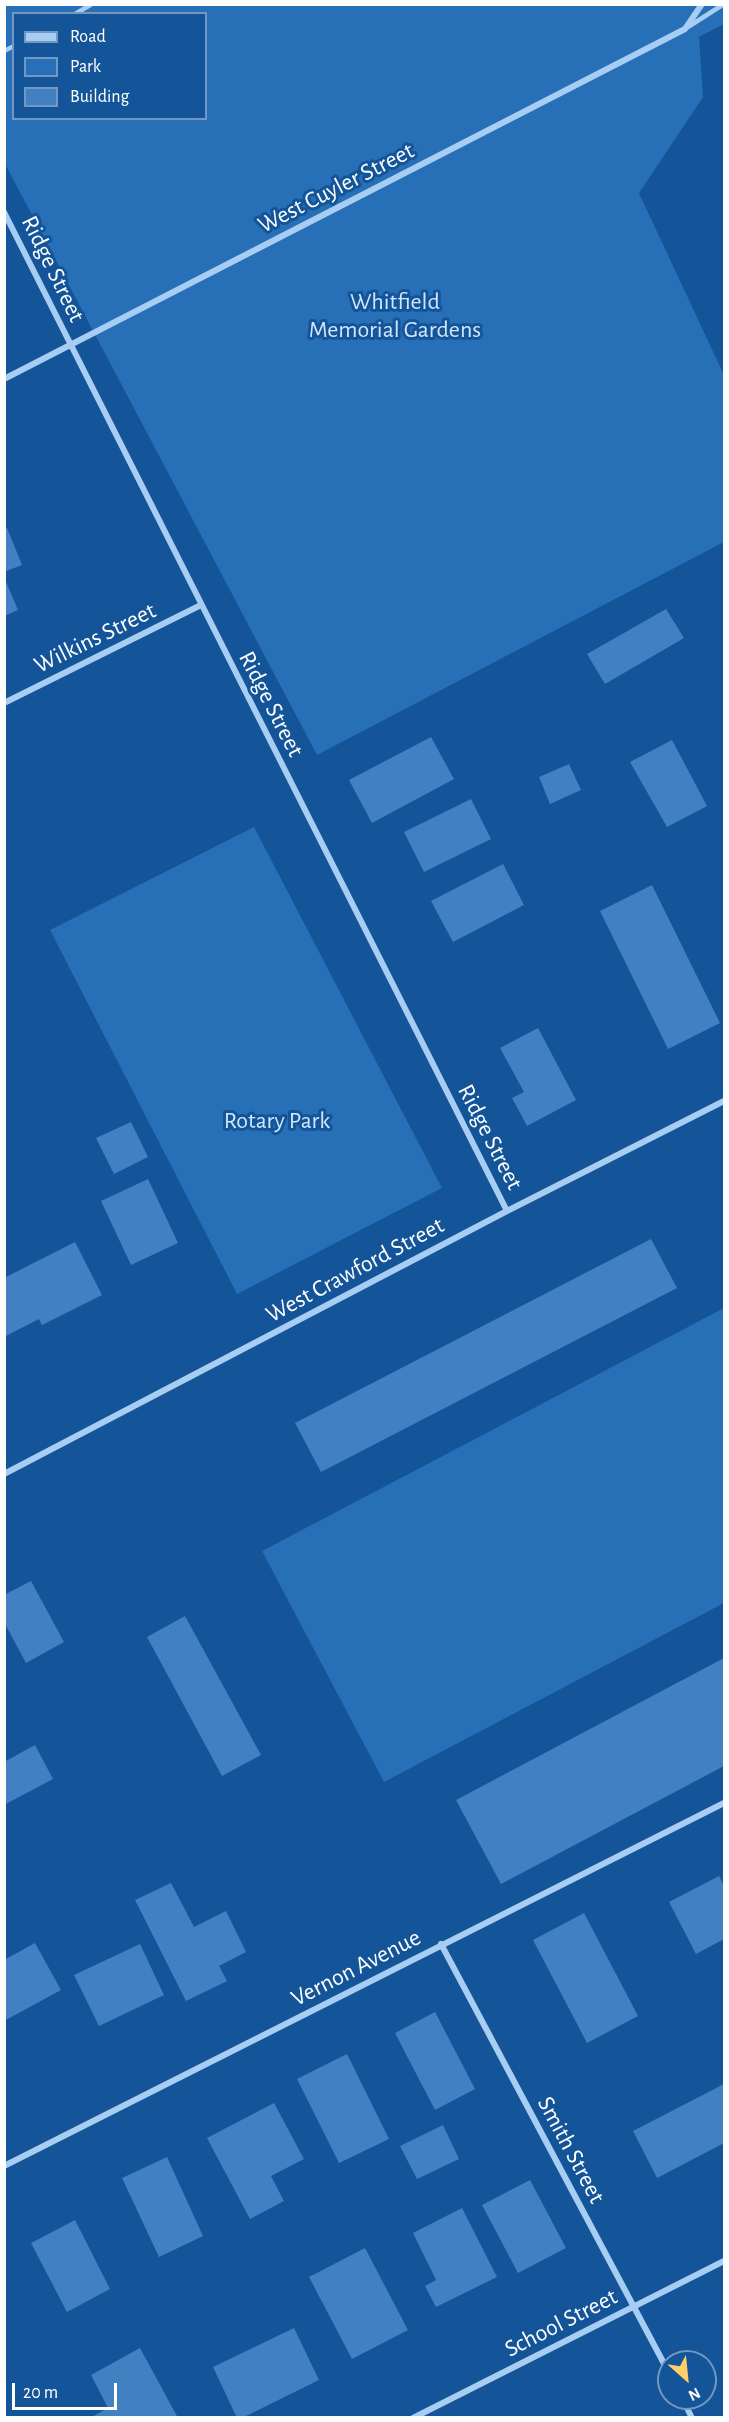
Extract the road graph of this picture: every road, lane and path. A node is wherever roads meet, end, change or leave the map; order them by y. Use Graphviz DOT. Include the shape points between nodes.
graph roads {
  1 [pos="92,4"];
  2 [pos="702,4"];
  3 [pos="724,4"];
  4 [pos="78,12"];
  5 [pos="685,29"];
  6 [pos="4,212"];
  7 [pos="71,345"];
  8 [pos="4,379"];
  9 [pos="201,605"];
  10 [pos="4,703"];
  11 [pos="724,1101"];
  12 [pos="507,1211"];
  13 [pos="4,1474"];
  14 [pos="724,1803"];
  15 [pos="441,1944"];
  16 [pos="4,2166"];
  17 [pos="724,2261"];
  18 [pos="634,2306"];
  19 [pos="657,2350"];
  20 [pos="413,2418"];
  1 -- 4 [label="lane"];
  2 -- 5 [label="street"];
  3 -- 5 [label="lane"];
  5 -- 7 [label="street, West Cuyler Street"];
  6 -- 7 [label="street, Ridge Street"];
  7 -- 8 [label="street, West Cuyler Street"];
  7 -- 9 [label="street, Ridge Street"];
  9 -- 10 [label="street, Wilkins Street"];
  9 -- 12 [label="street, Ridge Street"];
  11 -- 12 [label="street, West Crawford Street"];
  12 -- 13 [label="street, West Crawford Street"];
  14 -- 15 [label="street, Vernon Avenue"];
  15 -- 16 [label="street, Vernon Avenue"];
  15 -- 18 [label="street, Smith Street"];
  17 -- 18 [label="street, School Street"];
  18 -- 19 [label="street, Smith Street"];
  18 -- 20 [label="street, School Street"];
}
